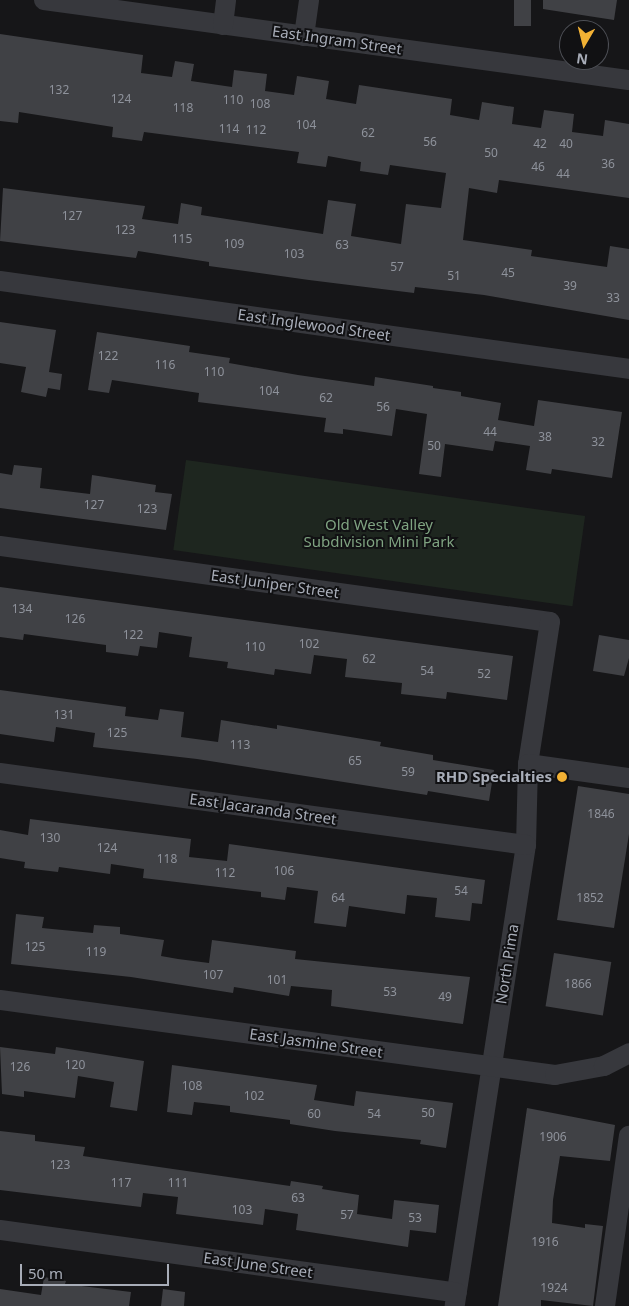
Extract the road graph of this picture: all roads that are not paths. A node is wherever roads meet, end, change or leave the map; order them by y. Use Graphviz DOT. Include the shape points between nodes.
graph roads {
  1 [pos="44,0"];
  2 [pos="226,0"];
  3 [pos="309,0"];
  4 [pos="223,25"];
  5 [pos="304,36"];
  6 [pos="629,80"];
  7 [pos="0,281"];
  8 [pos="629,369"];
  9 [pos="0,546"];
  10 [pos="550,622"];
  11 [pos="528,764"];
  12 [pos="0,773"];
  13 [pos="629,778"];
  14 [pos="526,845"];
  15 [pos="0,1000"];
  16 [pos="629,1053"];
  17 [pos="492,1067"];
  18 [pos="629,1136"];
  19 [pos="0,1230"];
  20 [pos="456,1299"];
  21 [pos="605,1306"];
  1 -- 4 [label="street, East Ingram Street"];
  2 -- 4 [label="street"];
  3 -- 5 [label="street"];
  4 -- 5 [label="street, East Ingram Street"];
  5 -- 6 [label="street, East Ingram Street"];
  7 -- 8 [label="street, East Inglewood Street"];
  9 -- 10 [label="street, East Juniper Street"];
  10 -- 11 [label="street, North Pima"];
  11 -- 13 [label="street"];
  11 -- 14 [label="street, North Pima"];
  12 -- 14 [label="street, East Jacaranda Street"];
  14 -- 17 [label="street, North Pima"];
  15 -- 17 [label="street, East Jasmine Street"];
  16 -- 17 [label="street, East Jasmine Street" via="604,1066 555,1075"];
  17 -- 20 [label="street, North Pima"];
  18 -- 21 [label="street"];
  19 -- 20 [label="street, East June Street"];
}
